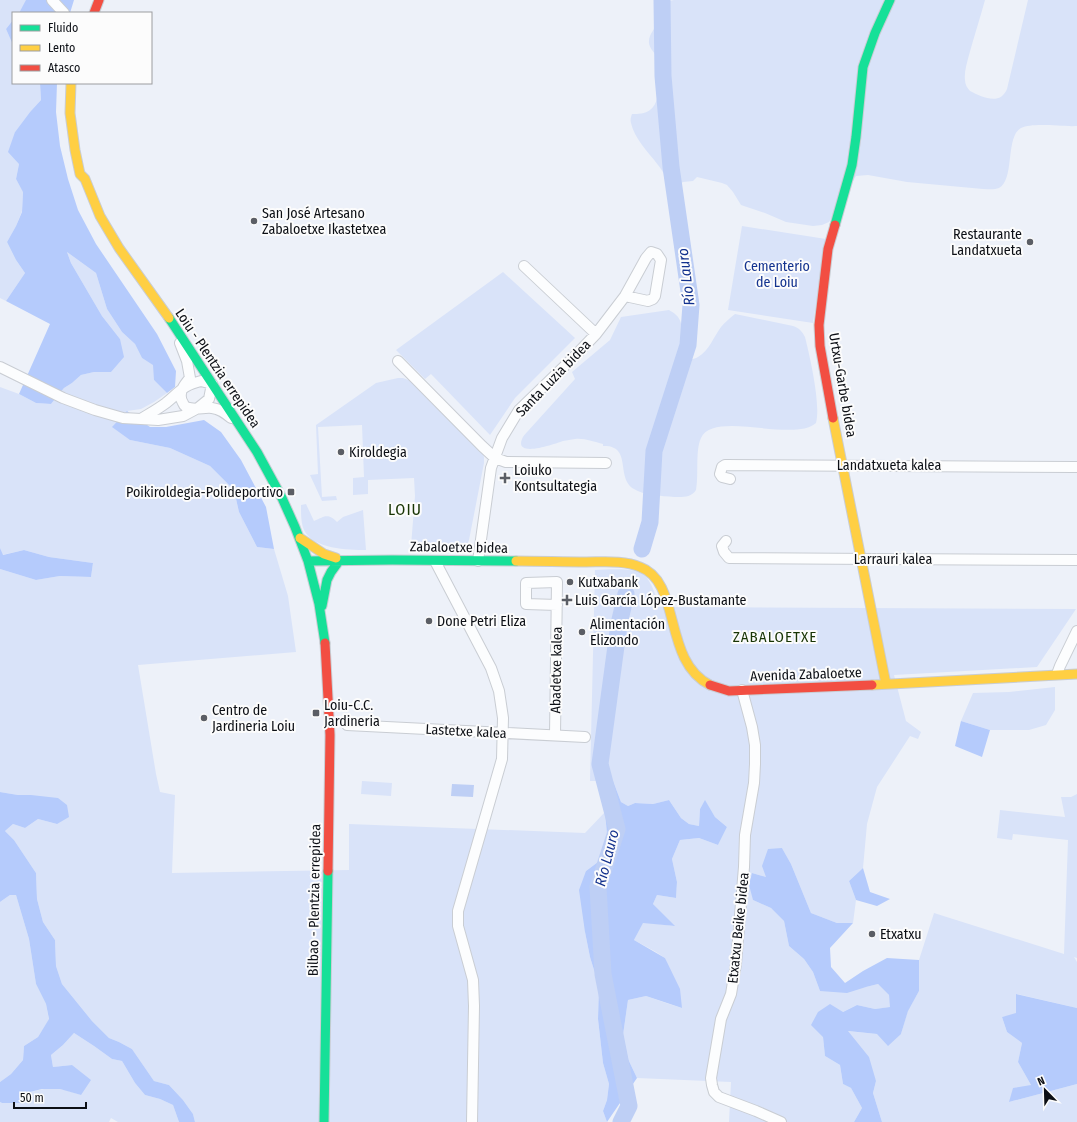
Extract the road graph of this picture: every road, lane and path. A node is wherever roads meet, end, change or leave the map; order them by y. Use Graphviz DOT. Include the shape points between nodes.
graph roads {
  1 [pos="52,0"];
  2 [pos="90,0"];
  3 [pos="99,0"];
  4 [pos="890,0"];
  5 [pos="63,12"];
  6 [pos="86,12"];
  7 [pos="94,12"];
  8 [pos="71,84"];
  9 [pos="79,84"];
  10 [pos="84,179"];
  11 [pos="524,266"];
  12 [pos="625,296"];
  13 [pos="173,324"];
  14 [pos="596,334"];
  15 [pos="398,360"];
  16 [pos="0,367"];
  17 [pos="212,384"];
  18 [pos="183,388"];
  19 [pos="198,408"];
  20 [pos="141,419"];
  21 [pos="240,425"];
  22 [pos="495,458"];
  23 [pos="606,463"];
  24 [pos="843,465"];
  25 [pos="1077,467"];
  26 [pos="730,479"];
  27 [pos="300,538"];
  28 [pos="726,541"];
  29 [pos="862,559"];
  30 [pos="1077,560"];
  31 [pos="308,561"];
  32 [pos="341,561"];
  33 [pos="435,561"];
  34 [pos="478,561"];
  35 [pos="610,562"];
  36 [pos="556,605"];
  37 [pos="320,613"];
  38 [pos="1077,631"];
  39 [pos="1057,674"];
  40 [pos="1077,674"];
  41 [pos="328,678"];
  42 [pos="886,684"];
  43 [pos="742,690"];
  44 [pos="347,725"];
  45 [pos="502,733"];
  46 [pos="555,735"];
  47 [pos="585,737"];
  48 [pos="324,1122"];
  49 [pos="472,1122"];
  50 [pos="781,1122"];
  1 -- 5 [label="street"];
  2 -- 6 [label="main road"];
  3 -- 7 [label="main road"];
  4 -- 24 [label="main road, Urtxu-Garbe bidea" via="866,55 852,165 828,249 819,325 826,382"];
  8 -- 10 [label="main road" via="70,113 74,150 80,174"];
  9 -- 10 [label="main road, Loiu - Plentzia errepidea" via="78,112 88,172"];
  10 -- 13 [label="main road, Loiu - Plentzia errepidea" via="100,216 119,248"];
  11 -- 14 [label="street"];
  12 -- 12 [label="street, Santa Luzia bidea" via="648,302 653,299 661,260 657,254 651,252 646,258"];
  12 -- 14 [label="street, Santa Luzia bidea"];
  13 -- 17 [label="main road, Loiu - Plentzia errepidea"];
  13 -- 18 [label="street" via="187,361 190,378"];
  14 -- 22 [label="street, Santa Luzia bidea" via="519,410 502,438"];
  15 -- 22 [label="street"];
  16 -- 20 [label="street" via="63,398 95,410 123,418"];
  17 -- 18 [label="street" via="201,381"];
  17 -- 19 [label="street" via="209,399"];
  17 -- 21 [label="main road, Loiu - Plentzia errepidea"];
  18 -- 19 [label="street" via="180,394 182,402 189,408"];
  18 -- 20 [label="street"];
  19 -- 20 [label="street" via="183,416 158,420"];
  19 -- 21 [label="street" via="210,407 221,410"];
  21 -- 27 [label="main road, Loiu - Plentzia errepidea" via="278,491"];
  22 -- 23 [label="street" via="506,462"];
  22 -- 34 [label="street, Santa Luzia bidea" via="491,468"];
  24 -- 25 [label="street, Landatxueta kalea"];
  24 -- 26 [label="street, Landatxueta kalea" via="725,465 720,474"];
  24 -- 29 [label="main road, Urtxu-Garbe bidea"];
  27 -- 31 [label="main road, Loiu - Plentzia errepidea"];
  27 -- 32 [label="main road" via="324,554"];
  28 -- 29 [label="street, Larrauri kalea" via="722,546 729,558"];
  29 -- 30 [label="street, Larrauri kalea"];
  29 -- 42 [label="main road, Urtxu-Garbe bidea"];
  31 -- 32 [label="main road, Zabaloetxe bidea"];
  31 -- 37 [label="main road, Loiu - Plentzia errepidea"];
  32 -- 33 [label="main road, Zabaloetxe bidea"];
  32 -- 37 [label="main road" via="327,580"];
  33 -- 34 [label="main road, Zabaloetxe bidea"];
  33 -- 45 [label="street" via="491,668 499,691 503,718"];
  34 -- 35 [label="main road, Zabaloetxe bidea"];
  35 -- 43 [label="main road, Avenida Zabaloetxe" via="639,566 654,576 660,584 670,610 682,657 697,676 718,688 729,691"];
  36 -- 46 [label="street, Abadetxe kalea"];
  37 -- 41 [label="main road, Loiu - Plentzia errepidea"];
  38 -- 39 [label="street"];
  39 -- 40 [label="main road, Avenida Zabaloetxe"];
  39 -- 42 [label="main road, Avenida Zabaloetxe"];
  41 -- 48 [label="main road, Bilbao - Plentzia errepidea" via="330,770"];
  42 -- 43 [label="main road, Avenida Zabaloetxe"];
  43 -- 50 [label="street, Etxatxu Beike bidea" via="755,745 754,783 745,835 736,964 731,994 721,1019 712,1086 720,1097"];
  44 -- 45 [label="street, Lastetxe kalea"];
  45 -- 46 [label="street, Lastetxe kalea"];
  45 -- 49 [label="street" via="502,759 458,911 458,926 473,980"];
  46 -- 47 [label="street, Lastetxe kalea"];
}
